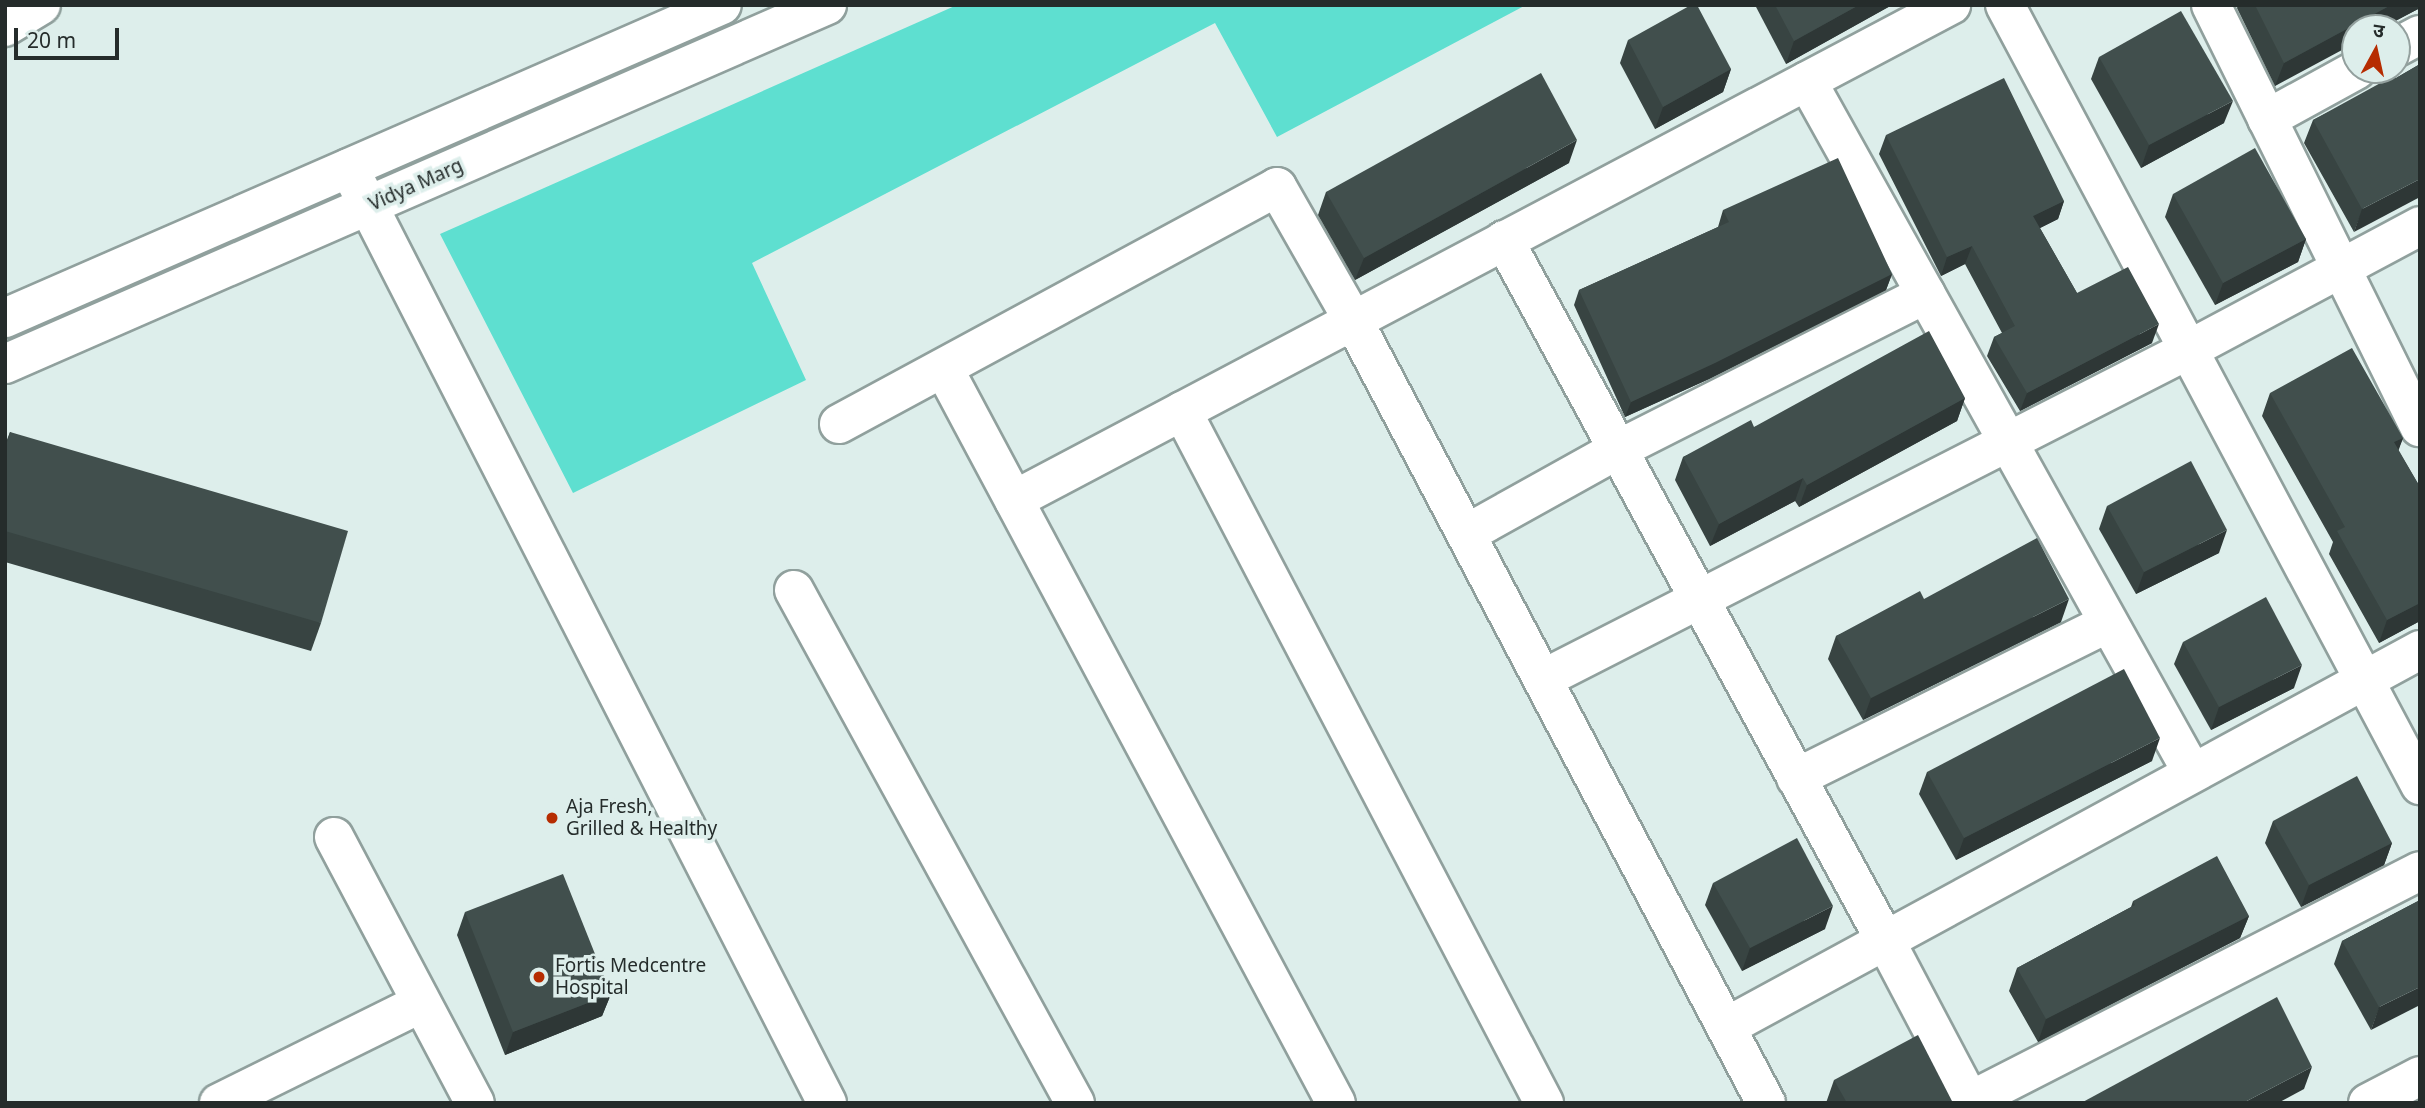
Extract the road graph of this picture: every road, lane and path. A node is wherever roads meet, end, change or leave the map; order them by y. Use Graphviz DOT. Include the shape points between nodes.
graph roads {
  1 [pos="41,5"];
  2 [pos="722,5"];
  3 [pos="827,5"];
  4 [pos="1951,5"];
  5 [pos="2004,5"];
  6 [pos="2211,5"];
  7 [pos="5,27"];
  8 [pos="2341,78"];
  9 [pos="1807,81"];
  10 [pos="2267,119"];
  11 [pos="349,168"];
  12 [pos="369,206"];
  13 [pos="2420,226"];
  14 [pos="1504,240"];
  15 [pos="2340,269"];
  16 [pos="1926,294"];
  17 [pos="5,318"];
  18 [pos="1353,320"];
  19 [pos="2188,349"];
  20 [pos="5,364"];
  21 [pos="944,369"];
  22 [pos="1182,411"];
  23 [pos="839,424"];
  24 [pos="2420,427"];
  25 [pos="2007,442"];
  26 [pos="1617,450"];
  27 [pos="1014,500"];
  28 [pos="1466,534"];
  29 [pos="794,590"];
  30 [pos="1698,600"];
  31 [pos="2108,623"];
  32 [pos="2420,650"];
  33 [pos="1543,679"];
  34 [pos="2364,679"];
  35 [pos="2192,772"];
  36 [pos="1796,778"];
  37 [pos="2420,785"];
  38 [pos="334,836"];
  39 [pos="2420,871"];
  40 [pos="1885,940"];
  41 [pos="421,1003"];
  42 [pos="1726,1027"];
  43 [pos="2420,1076"];
  44 [pos="222,1102"];
  45 [pos="1970,1102"];
  46 [pos="475,1103"];
  47 [pos="827,1103"];
  48 [pos="1075,1103"];
  49 [pos="1336,1103"];
  50 [pos="1544,1103"];
  51 [pos="1766,1103"];
  52 [pos="2368,1103"];
  1 -- 7 [label="street"];
  2 -- 11 [label="street"];
  3 -- 12 [label="street, Vidya Marg"];
  4 -- 9 [label="street"];
  5 -- 19 [label="street"];
  6 -- 10 [label="street"];
  8 -- 10 [label="street"];
  9 -- 14 [label="street"];
  9 -- 16 [label="street"];
  10 -- 15 [label="street"];
  11 -- 12 [label="street"];
  11 -- 17 [label="street"];
  12 -- 20 [label="street, Vidya Marg"];
  12 -- 47 [label="street"];
  13 -- 15 [label="street"];
  14 -- 18 [label="street"];
  14 -- 26 [label="street"];
  15 -- 19 [label="street"];
  15 -- 24 [label="street"];
  16 -- 25 [label="street"];
  16 -- 26 [label="street"];
  18 -- 21 [label="street" via="1277,187"];
  18 -- 22 [label="street"];
  18 -- 28 [label="street"];
  19 -- 25 [label="street"];
  19 -- 34 [label="street"];
  21 -- 23 [label="street"];
  21 -- 27 [label="street"];
  22 -- 27 [label="street"];
  22 -- 50 [label="street"];
  25 -- 30 [label="street"];
  25 -- 31 [label="street"];
  26 -- 28 [label="street"];
  26 -- 30 [label="street"];
  27 -- 49 [label="street"];
  28 -- 33 [label="street"];
  29 -- 48 [label="street"];
  30 -- 33 [label="street"];
  30 -- 36 [label="street"];
  31 -- 35 [label="street"];
  31 -- 36 [label="street"];
  32 -- 34 [label="street"];
  33 -- 42 [label="street"];
  34 -- 35 [label="street"];
  34 -- 37 [label="street"];
  35 -- 40 [label="street"];
  36 -- 40 [label="street"];
  38 -- 41 [label="street"];
  39 -- 45 [label="street"];
  40 -- 42 [label="street"];
  40 -- 45 [label="street"];
  41 -- 44 [label="street"];
  41 -- 46 [label="street"];
  42 -- 51 [label="street"];
  43 -- 52 [label="street"];
}
